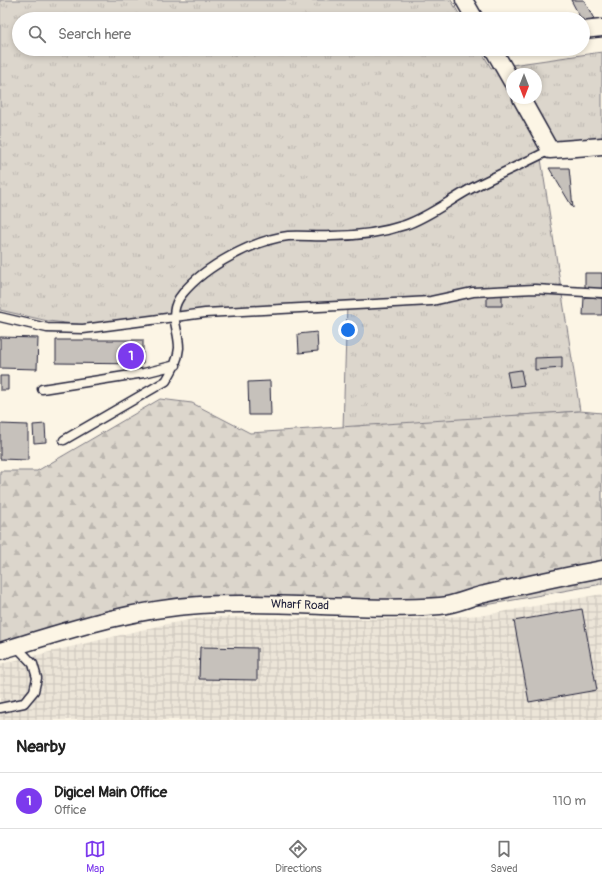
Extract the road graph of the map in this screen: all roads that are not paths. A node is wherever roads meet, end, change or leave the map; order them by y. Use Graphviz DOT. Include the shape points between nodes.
graph roads {
  1 [pos="464,0"];
  2 [pos="471,12"];
  3 [pos="602,28"];
  4 [pos="590,29"];
  5 [pos="502,56"];
  6 [pos="506,68"];
  7 [pos="524,104"];
  8 [pos="602,146"];
  9 [pos="550,150"];
  10 [pos="602,293"];
  11 [pos="0,318"];
  12 [pos="174,318"];
  13 [pos="176,365"];
  14 [pos="42,389"];
  15 [pos="64,440"];
  16 [pos="602,569"];
  17 [pos="16,646"];
  18 [pos="0,651"];
  19 [pos="0,708"];
  1 -- 2 [label="street"];
  3 -- 4 [label="street"];
  5 -- 6 [label="street"];
  7 -- 9 [label="street"];
  8 -- 9 [label="street"];
  9 -- 12 [label="lane" via="474,187 407,225 361,234 275,238 254,246 229,258 183,293 175,306"];
  10 -- 12 [label="lane" via="535,289 473,292 431,301 205,313"];
  11 -- 12 [label="lane" via="47,328 83,329"];
  12 -- 13 [label="lane" via="179,348"];
  13 -- 14 [label="lane" via="144,373"];
  13 -- 15 [label="lane" via="166,381"];
  16 -- 17 [label="street, Wharf Road" via="483,594 442,606 398,608 283,603 200,604 154,610 114,617"];
  17 -- 18 [label="street, Wharf Road"];
  17 -- 19 [label="lane" via="33,664 37,678 34,691 24,703"];
}
